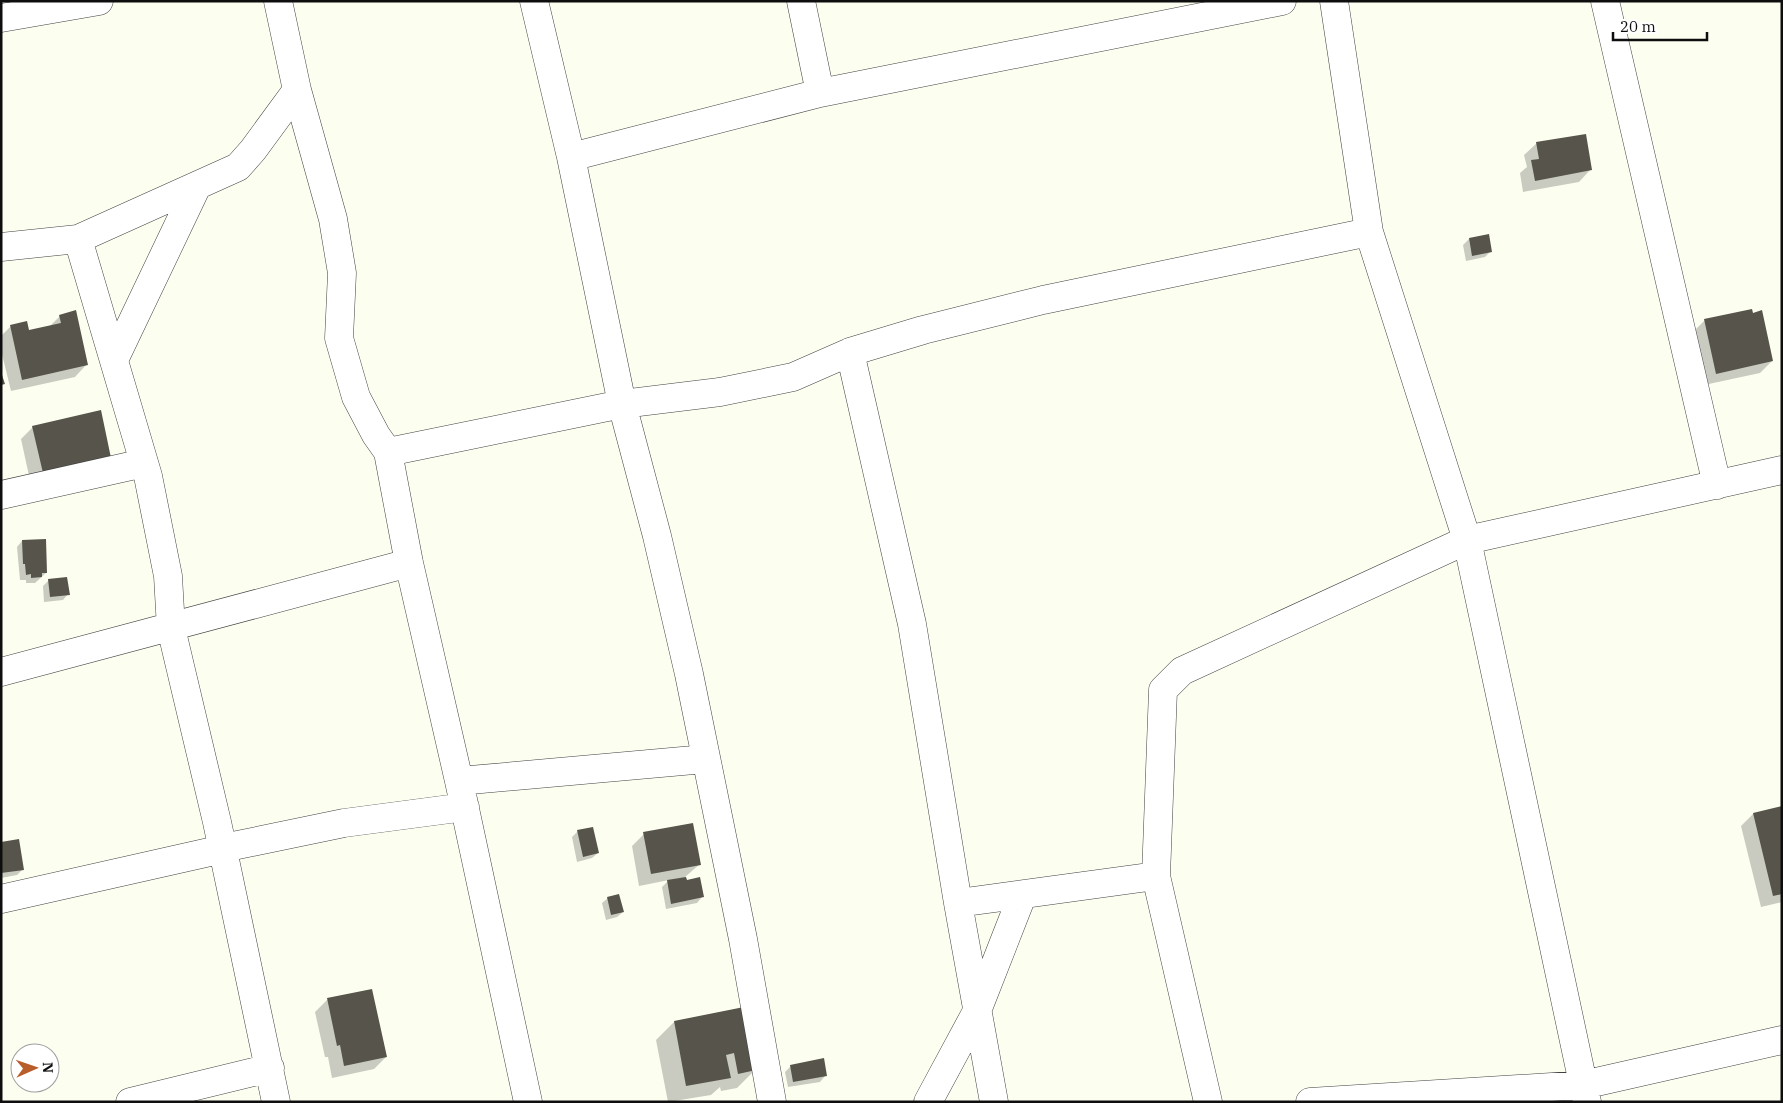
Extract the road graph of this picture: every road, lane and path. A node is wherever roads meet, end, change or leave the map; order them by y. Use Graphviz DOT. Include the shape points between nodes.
graph roads {
  1 [pos="99,1"];
  2 [pos="278,1"];
  3 [pos="534,1"];
  4 [pos="801,1"];
  5 [pos="1282,1"];
  6 [pos="1334,1"];
  7 [pos="1605,1"];
  8 [pos="1,18"];
  9 [pos="297,90"];
  10 [pos="820,93"];
  11 [pos="571,157"];
  12 [pos="197,186"];
  13 [pos="1369,232"];
  14 [pos="78,239"];
  15 [pos="1,248"];
  16 [pos="850,352"];
  17 [pos="114,360"];
  18 [pos="622,404"];
  19 [pos="388,452"];
  20 [pos="144,463"];
  21 [pos="1782,470"];
  22 [pos="1717,485"];
  23 [pos="1,495"];
  24 [pos="1467,540"];
  25 [pos="408,563"];
  26 [pos="171,628"];
  27 [pos="1,672"];
  28 [pos="705,759"];
  29 [pos="459,781"];
  30 [pos="465,807"];
  31 [pos="223,848"];
  32 [pos="1156,876"];
  33 [pos="1022,896"];
  34 [pos="1,899"];
  35 [pos="958,904"];
  36 [pos="977,1011"];
  37 [pos="1782,1040"];
  38 [pos="270,1068"];
  39 [pos="1585,1093"];
  40 [pos="130,1102"];
  41 [pos="276,1102"];
  42 [pos="528,1102"];
  43 [pos="772,1102"];
  44 [pos="928,1102"];
  45 [pos="994,1102"];
  46 [pos="1208,1102"];
  47 [pos="1310,1102"];
  1 -- 8 [label="street"];
  2 -- 9 [label="street"];
  3 -- 11 [label="street"];
  4 -- 10 [label="street"];
  5 -- 10 [label="street"];
  6 -- 13 [label="street"];
  7 -- 22 [label="street"];
  9 -- 12 [label="street" via="238,167"];
  9 -- 19 [label="street" via="333,219 341,264 339,338 356,397"];
  10 -- 11 [label="street"];
  11 -- 18 [label="street"];
  12 -- 14 [label="street"];
  12 -- 17 [label="street"];
  13 -- 16 [label="street" via="1043,300"];
  13 -- 24 [label="street"];
  14 -- 15 [label="street"];
  14 -- 17 [label="street"];
  16 -- 18 [label="street" via="793,377 720,392"];
  16 -- 35 [label="street" via="912,624"];
  17 -- 20 [label="street"];
  18 -- 19 [label="street"];
  18 -- 28 [label="street" via="666,573"];
  19 -- 25 [label="street"];
  20 -- 23 [label="street"];
  20 -- 26 [label="street" via="168,576"];
  21 -- 22 [label="street"];
  22 -- 24 [label="street"];
  24 -- 32 [label="street" via="1182,671 1163,690"];
  24 -- 39 [label="street"];
  25 -- 26 [label="street"];
  25 -- 29 [label="street"];
  26 -- 27 [label="street"];
  26 -- 31 [label="street"];
  28 -- 29 [label="street"];
  28 -- 43 [label="street" via="743,939"];
  29 -- 30 [label="street"];
  30 -- 31 [label="street" via="344,823"];
  30 -- 42 [label="street"];
  31 -- 34 [label="street"];
  31 -- 38 [label="street"];
  32 -- 33 [label="street"];
  32 -- 46 [label="street"];
  33 -- 35 [label="street"];
  33 -- 36 [label="street"];
  35 -- 36 [label="street"];
  36 -- 44 [label="street"];
  36 -- 45 [label="street"];
  37 -- 39 [label="street"];
  38 -- 40 [label="street"];
  38 -- 41 [label="street"];
  39 -- 47 [label="street"];
}
